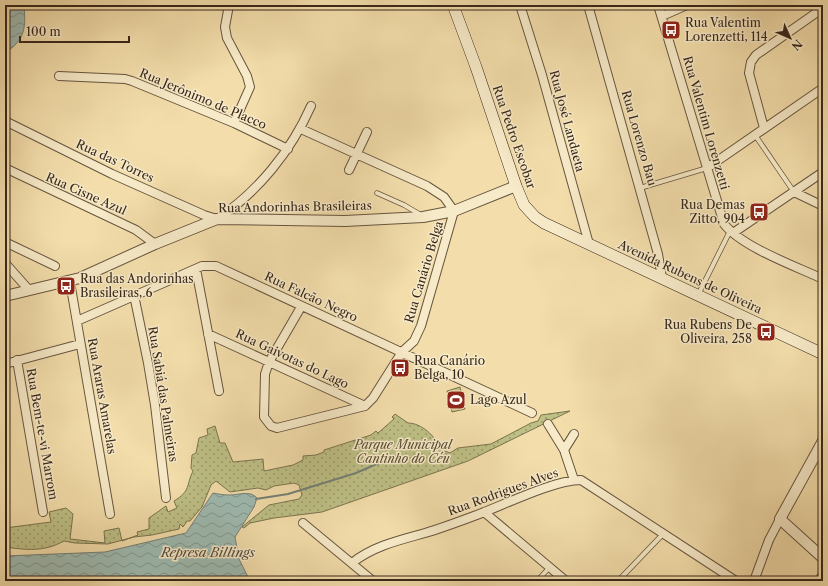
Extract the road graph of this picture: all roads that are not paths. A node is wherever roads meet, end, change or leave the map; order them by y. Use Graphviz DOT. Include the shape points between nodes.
graph roads {
  1 [pos="228,5"];
  2 [pos="453,5"];
  3 [pos="520,5"];
  4 [pos="588,5"];
  5 [pos="658,5"];
  6 [pos="687,5"];
  7 [pos="823,8"];
  8 [pos="662,16"];
  9 [pos="60,76"];
  10 [pos="823,88"];
  11 [pos="311,106"];
  12 [pos="5,121"];
  13 [pos="234,123"];
  14 [pos="301,128"];
  15 [pos="764,128"];
  16 [pos="367,132"];
  17 [pos="755,135"];
  18 [pos="288,149"];
  19 [pos="356,155"];
  20 [pos="5,168"];
  21 [pos="707,168"];
  22 [pos="349,170"];
  23 [pos="823,172"];
  24 [pos="516,186"];
  25 [pos="640,188"];
  26 [pos="794,192"];
  27 [pos="376,193"];
  28 [pos="823,206"];
  29 [pos="454,211"];
  30 [pos="423,216"];
  31 [pos="217,219"];
  32 [pos="732,232"];
  33 [pos="5,242"];
  34 [pos="155,244"];
  35 [pos="589,244"];
  36 [pos="5,263"];
  37 [pos="55,266"];
  38 [pos="196,269"];
  39 [pos="662,278"];
  40 [pos="823,279"];
  41 [pos="70,282"];
  42 [pos="29,290"];
  43 [pos="134,295"];
  44 [pos="5,296"];
  45 [pos="698,296"];
  46 [pos="301,307"];
  47 [pos="77,321"];
  48 [pos="208,334"];
  49 [pos="80,344"];
  50 [pos="402,352"];
  51 [pos="823,354"];
  52 [pos="17,360"];
  53 [pos="269,362"];
  54 [pos="5,364"];
  55 [pos="219,391"];
  56 [pos="365,406"];
  57 [pos="532,413"];
  58 [pos="548,424"];
  59 [pos="574,434"];
  60 [pos="823,441"];
  61 [pos="564,450"];
  62 [pos="574,480"];
  63 [pos="166,498"];
  64 [pos="43,512"];
  65 [pos="484,512"];
  66 [pos="110,514"];
  67 [pos="780,520"];
  68 [pos="303,523"];
  69 [pos="663,534"];
  70 [pos="823,558"];
  71 [pos="352,563"];
  72 [pos="549,568"];
  73 [pos="823,574"];
  74 [pos="373,581"];
  75 [pos="537,581"];
  76 [pos="566,581"];
  77 [pos="618,581"];
  78 [pos="736,581"];
  79 [pos="754,581"];
  80 [pos="819,581"];
  1 -- 13 [label="street" via="225,27 227,38 250,87"];
  2 -- 24 [label="main road, Rua Pedro Escobar"];
  3 -- 35 [label="street, Rua José Landaeta"];
  4 -- 25 [label="street, Rua Lorenzo Bau"];
  5 -- 8 [label="street, Rua Valentim Lorenzetti"];
  6 -- 8 [label="street"];
  7 -- 15 [label="street" via="756,55 751,62 749,74"];
  8 -- 21 [label="street, Rua Valentim Lorenzetti"];
  9 -- 13 [label="street, Rua Jerônimo de Placco" via="125,79"];
  10 -- 15 [label="street"];
  11 -- 14 [label="street"];
  12 -- 31 [label="street, Rua das Torres" via="112,174"];
  13 -- 18 [label="street, Rua Jerônimo de Placco"];
  14 -- 18 [label="street"];
  14 -- 19 [label="street"];
  15 -- 17 [label="street"];
  16 -- 19 [label="street"];
  17 -- 21 [label="street"];
  17 -- 26 [label="lane"];
  18 -- 31 [label="street" via="237,204"];
  19 -- 22 [label="street"];
  19 -- 29 [label="street" via="427,186 444,197"];
  20 -- 34 [label="street, Rua Cisne Azul" via="130,227"];
  21 -- 25 [label="lane"];
  21 -- 32 [label="street, Rua Valentim Lorenzetti" via="722,219"];
  23 -- 26 [label="street"];
  24 -- 29 [label="street, Rua Andorinhas Brasileiras"];
  24 -- 35 [label="main road, Rua Pedro Escobar" via="524,204 535,217"];
  25 -- 39 [label="street, Rua Lorenzo Bau"];
  26 -- 28 [label="street"];
  26 -- 32 [label="street"];
  27 -- 30 [label="lane"];
  29 -- 30 [label="street, Rua Andorinhas Brasileiras"];
  29 -- 50 [label="street, Rua Canário Belga" via="424,319 414,341"];
  30 -- 31 [label="street, Rua Andorinhas Brasileiras" via="345,221"];
  31 -- 34 [label="street, Rua Andorinhas Brasileiras"];
  32 -- 40 [label="street" via="747,243"];
  32 -- 45 [label="lane"];
  33 -- 37 [label="street"];
  34 -- 41 [label="street, Rua Andorinhas Brasileiras"];
  35 -- 39 [label="main road, Avenida Rubens de Oliveira"];
  36 -- 42 [label="street"];
  38 -- 43 [label="street, Rua Falcão Negro"];
  38 -- 46 [label="street, Rua Falcão Negro" via="209,266 223,268"];
  38 -- 48 [label="street"];
  39 -- 45 [label="main road, Avenida Rubens de Oliveira"];
  41 -- 42 [label="street, Rua Andorinhas Brasileiras"];
  41 -- 47 [label="street, Rua Araras Amarelas"];
  42 -- 44 [label="street, Rua Andorinhas Brasileiras"];
  43 -- 47 [label="street, Rua Falcão Negro"];
  43 -- 63 [label="street, Rua Sabiá das Palmeiras" via="151,377"];
  45 -- 51 [label="main road, Avenida Rubens de Oliveira"];
  46 -- 50 [label="street, Rua Falcão Negro"];
  46 -- 53 [label="street"];
  47 -- 49 [label="street, Rua Araras Amarelas"];
  48 -- 53 [label="street, Rua Gaivotas do Lago"];
  48 -- 55 [label="street"];
  49 -- 52 [label="street"];
  49 -- 66 [label="street, Rua Araras Amarelas"];
  50 -- 56 [label="street, Rua Canário Belga" via="373,398"];
  50 -- 57 [label="street, Rua Falcão Negro"];
  52 -- 54 [label="street"];
  52 -- 64 [label="street, Rua Bem-te-vi Marrom"];
  53 -- 56 [label="street, Rua Gaivotas do Lago"];
  53 -- 56 [label="street" via="263,384 264,417 271,426 277,428"];
  58 -- 61 [label="street"];
  59 -- 61 [label="street"];
  60 -- 67 [label="street"];
  61 -- 62 [label="street"];
  62 -- 65 [label="street, Rua Rodrigues Alves"];
  62 -- 69 [label="street, Rua Rodrigues Alves" via="585,481"];
  65 -- 71 [label="street, Rua Rodrigues Alves" via="364,553"];
  65 -- 72 [label="street"];
  67 -- 70 [label="street"];
  67 -- 79 [label="street"];
  68 -- 71 [label="street"];
  69 -- 77 [label="lane"];
  69 -- 78 [label="street, Rua Rodrigues Alves"];
  71 -- 74 [label="street"];
  72 -- 75 [label="lane"];
  72 -- 76 [label="street"];
  73 -- 80 [label="street"];
}
